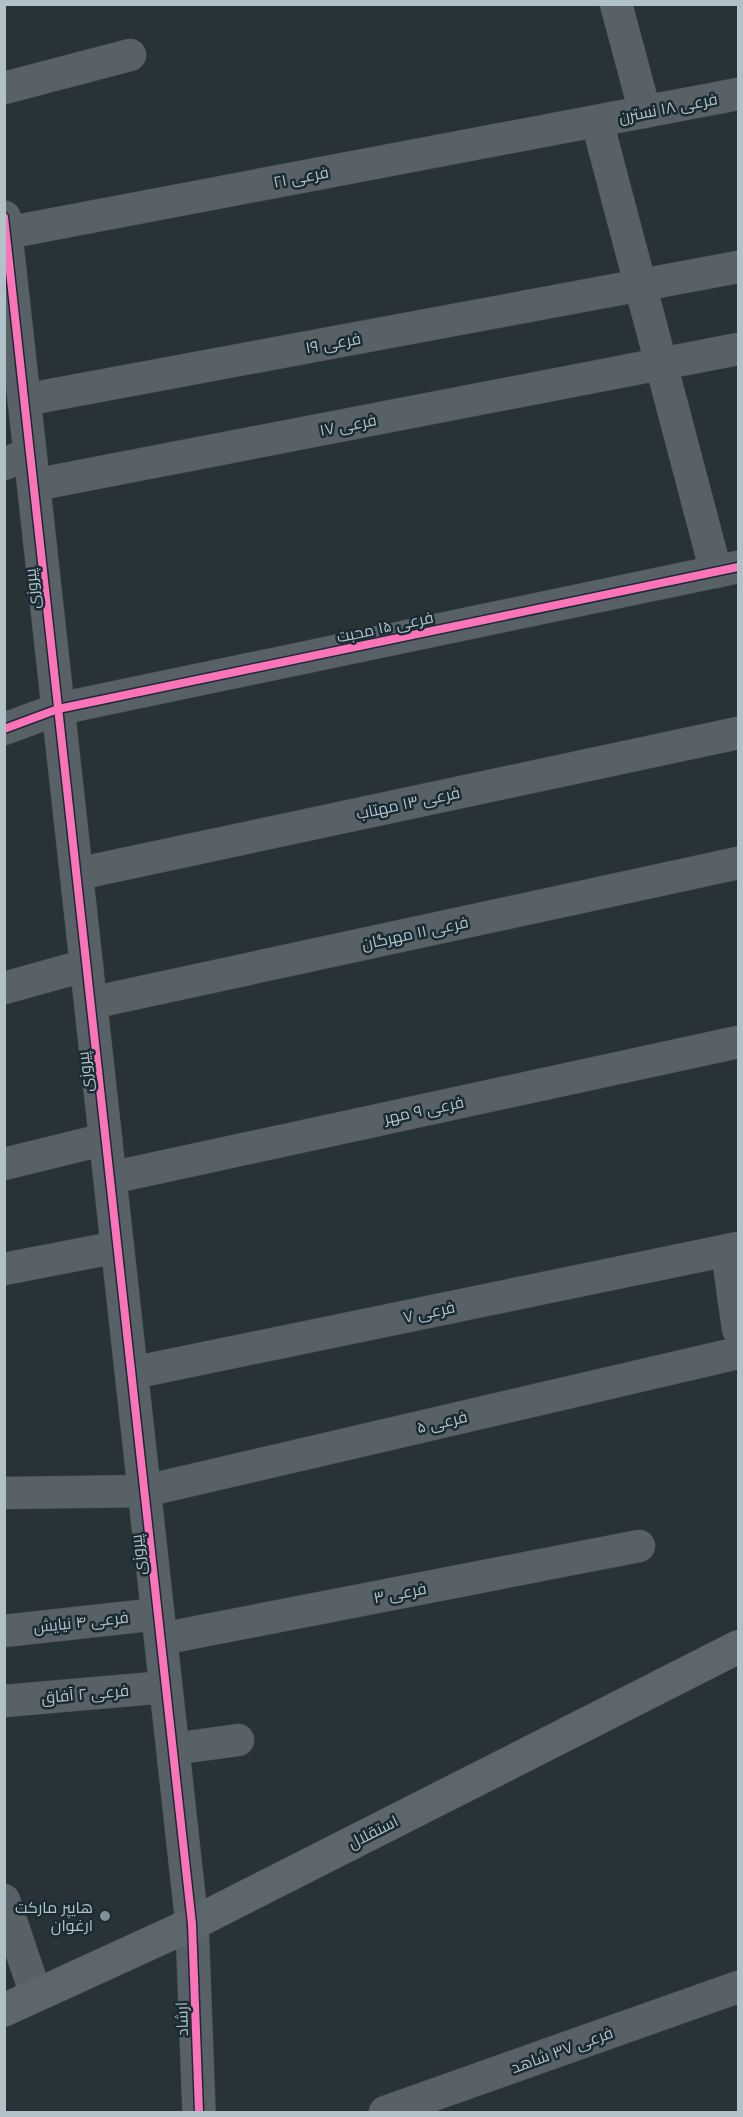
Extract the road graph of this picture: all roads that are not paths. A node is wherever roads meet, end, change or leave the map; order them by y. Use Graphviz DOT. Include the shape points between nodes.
graph roads {
  1 [pos="616,4"];
  2 [pos="130,55"];
  3 [pos="4,88"];
  4 [pos="738,94"];
  5 [pos="645,112"];
  6 [pos="597,121"];
  7 [pos="5,225"];
  8 [pos="738,267"];
  9 [pos="8,286"];
  10 [pos="641,287"];
  11 [pos="738,349"];
  12 [pos="662,365"];
  13 [pos="24,400"];
  14 [pos="17,458"];
  15 [pos="34,485"];
  16 [pos="727,569"];
  17 [pos="58,709"];
  18 [pos="4,729"];
  19 [pos="738,733"];
  20 [pos="738,864"];
  21 [pos="77,874"];
  22 [pos="87,965"];
  23 [pos="4,987"];
  24 [pos="91,1003"];
  25 [pos="738,1042"];
  26 [pos="106,1139"];
  27 [pos="4,1164"];
  28 [pos="110,1178"];
  29 [pos="118,1247"];
  30 [pos="733,1249"];
  31 [pos="4,1269"];
  32 [pos="738,1329"];
  33 [pos="738,1353"];
  34 [pos="132,1373"];
  35 [pos="145,1491"];
  36 [pos="4,1493"];
  37 [pos="639,1546"];
  38 [pos="160,1627"];
  39 [pos="4,1630"];
  40 [pos="738,1647"];
  41 [pos="166,1688"];
  42 [pos="4,1701"];
  43 [pos="238,1740"];
  44 [pos="173,1749"];
  45 [pos="4,1900"];
  46 [pos="192,1924"];
  47 [pos="738,1987"];
  48 [pos="36,1995"];
  49 [pos="4,2010"];
  50 [pos="199,2112"];
  51 [pos="385,2112"];
  1 -- 5 [label="street"];
  2 -- 3 [label="street"];
  4 -- 5 [label="street, فرعی ۱۸ نسترن"];
  5 -- 6 [label="street, فرعی ۱۸ نسترن"];
  6 -- 7 [label="street, فرعی ۲۱"];
  6 -- 10 [label="street"];
  7 -- 9 [label="street, پیروزی"];
  8 -- 10 [label="street, فرعی ۱۹"];
  9 -- 13 [label="street, پیروزی"];
  10 -- 12 [label="street"];
  10 -- 13 [label="street, فرعی ۱۹"];
  11 -- 12 [label="street, فرعی ۱۷"];
  12 -- 15 [label="street, فرعی ۱۷"];
  12 -- 16 [label="street"];
  13 -- 14 [label="street, پیروزی"];
  14 -- 15 [label="street, پیروزی"];
  15 -- 17 [label="street, پیروزی"];
  16 -- 17 [label="street, فرعی ۱۵ محبت"];
  17 -- 18 [label="street, فرعی ۱۵ محبت"];
  17 -- 21 [label="street, پیروزی"];
  19 -- 21 [label="street, فرعی ۱۳ مهتاب"];
  20 -- 24 [label="street, فرعی ۱۱ مهرگان"];
  21 -- 22 [label="street, پیروزی"];
  22 -- 23 [label="street"];
  22 -- 24 [label="street, پیروزی"];
  24 -- 26 [label="street, پیروزی"];
  25 -- 28 [label="street, فرعی ۹ مهر"];
  26 -- 27 [label="street"];
  26 -- 28 [label="street, پیروزی"];
  28 -- 29 [label="street, پیروزی"];
  29 -- 31 [label="street"];
  29 -- 34 [label="street, پیروزی"];
  30 -- 32 [label="street"];
  30 -- 34 [label="street, فرعی ۷"];
  33 -- 35 [label="street, فرعی ۵"];
  34 -- 35 [label="street, پیروزی"];
  35 -- 36 [label="street, فرعی ۵"];
  35 -- 38 [label="street, پیروزی"];
  37 -- 38 [label="street, فرعی ۳"];
  38 -- 39 [label="street, فرعی ۴ نیایش"];
  38 -- 41 [label="street, پیروزی"];
  40 -- 46 [label="main road, استقلال"];
  41 -- 42 [label="street, فرعی ۲ آفاق"];
  41 -- 44 [label="street, پیروزی"];
  43 -- 44 [label="street"];
  44 -- 46 [label="street, پیروزی"];
  45 -- 48 [label="street"];
  46 -- 48 [label="main road, استقلال"];
  46 -- 50 [label="street, ارشاد"];
  47 -- 51 [label="street, فرعی ۳۷ شاهد"];
  48 -- 49 [label="main road, استقلال"];
}
